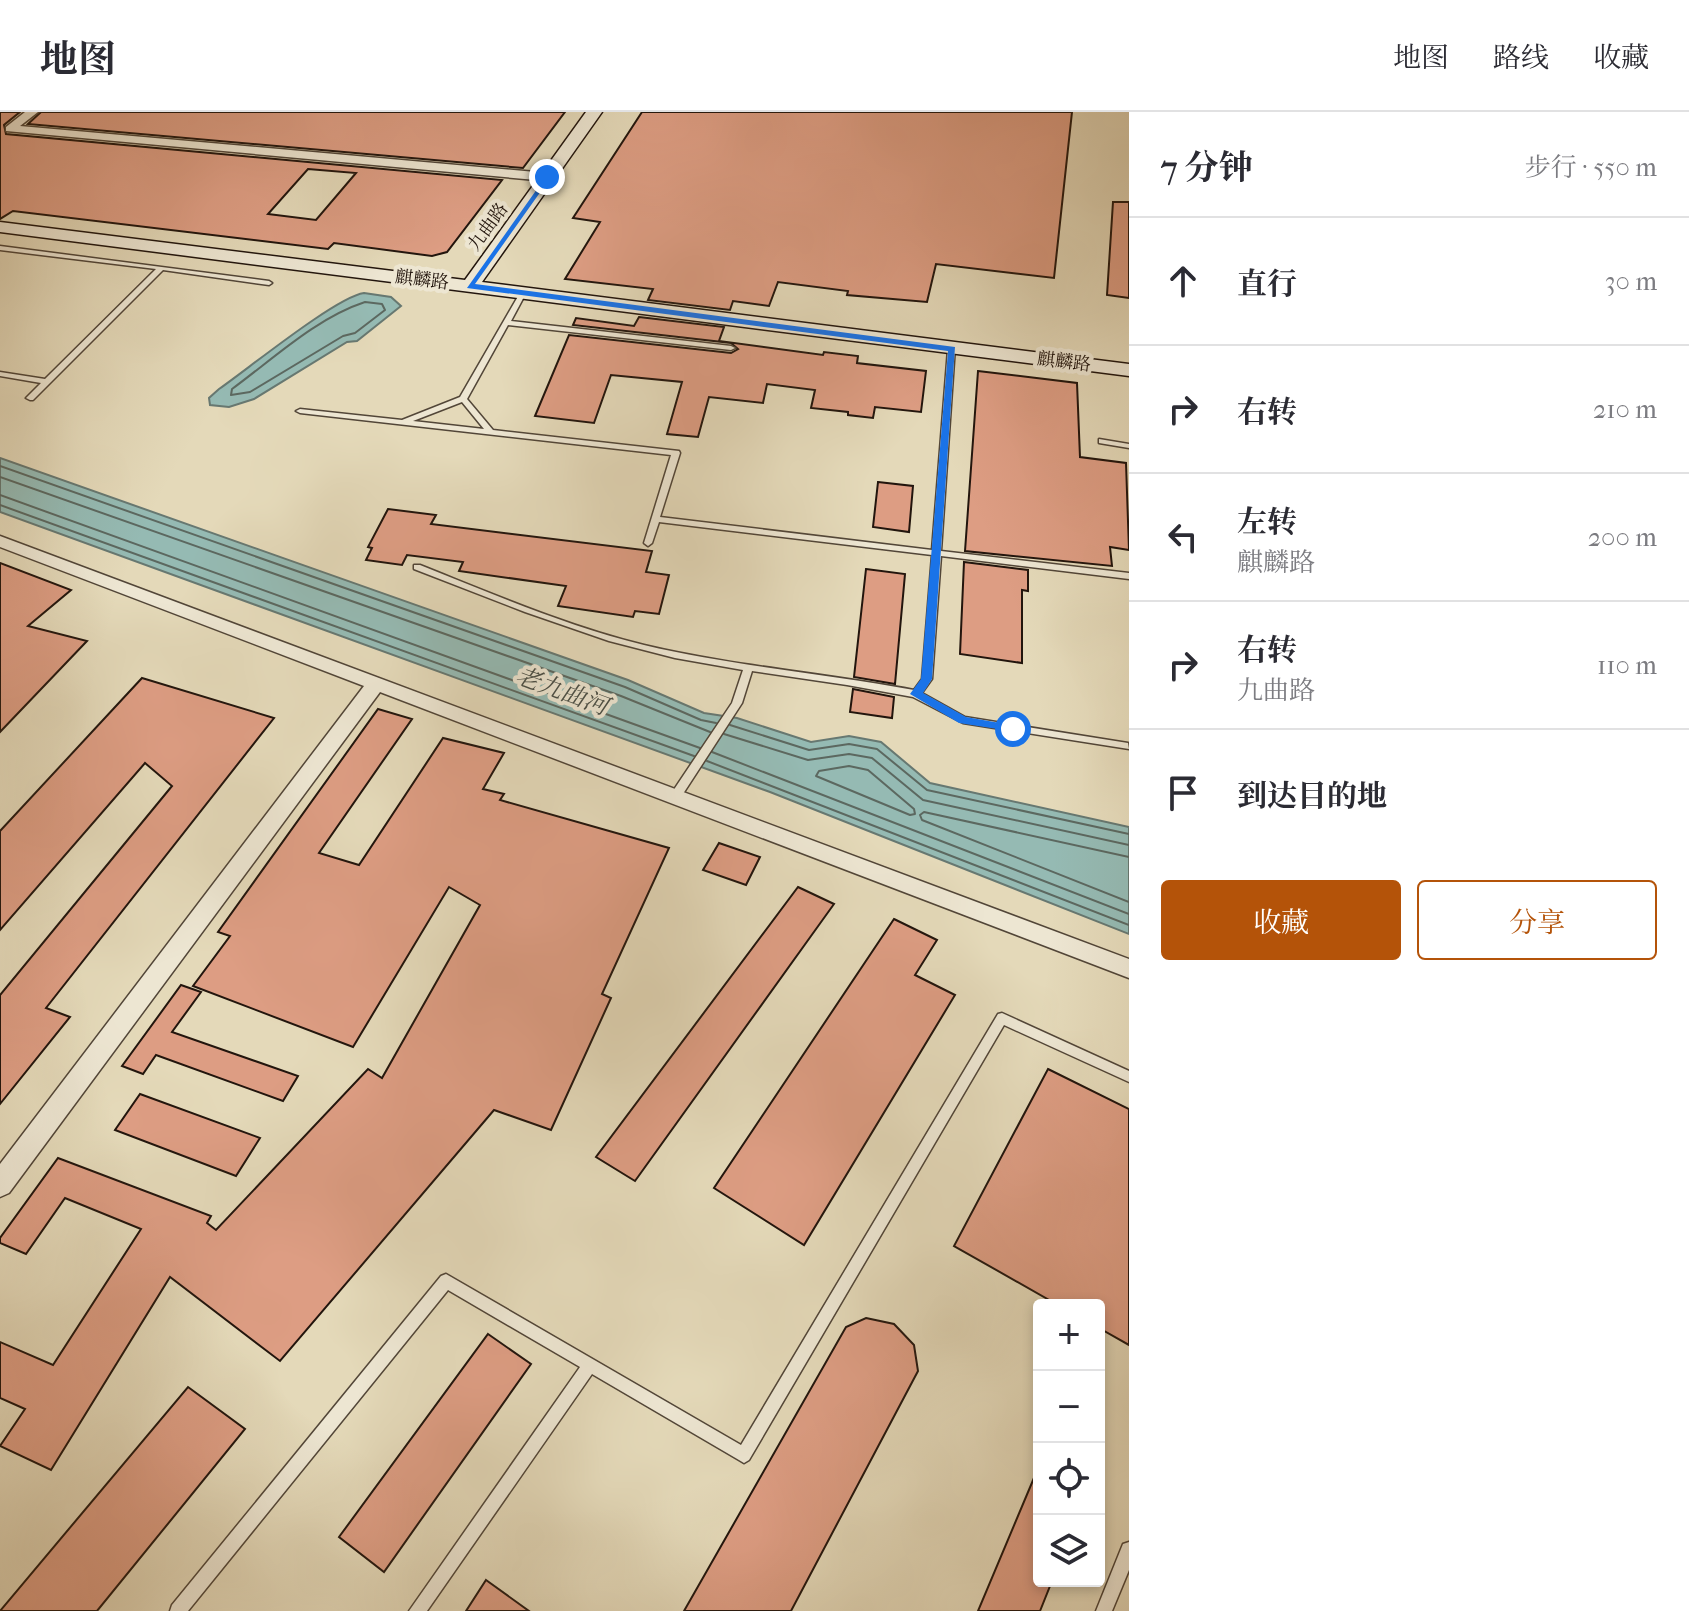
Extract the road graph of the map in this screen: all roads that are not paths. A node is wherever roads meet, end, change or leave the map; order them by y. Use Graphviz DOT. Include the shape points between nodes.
graph roads {
  1 [pos="32,112"];
  2 [pos="594,112"];
  3 [pos="547,177"];
  4 [pos="0,227"];
  5 [pos="0,248"];
  6 [pos="161,268"];
  7 [pos="269,283"];
  8 [pos="470,286"];
  9 [pos="523,293"];
  10 [pos="506,323"];
  11 [pos="731,348"];
  12 [pos="952,349"];
  13 [pos="1129,370"];
  14 [pos="0,374"];
  15 [pos="46,381"];
  16 [pos="30,398"];
  17 [pos="463,399"];
  18 [pos="300,411"];
  19 [pos="403,422"];
  20 [pos="491,432"];
  21 [pos="1102,441"];
  22 [pos="1129,446"];
  23 [pos="656,519"];
  24 [pos="0,541"];
  25 [pos="648,543"];
  26 [pos="936,553"];
  27 [pos="417,567"];
  28 [pos="1129,576"];
  29 [pos="748,668"];
  30 [pos="375,685"];
  31 [pos="916,694"];
  32 [pos="1128,746"];
  33 [pos="675,797"];
  34 [pos="1129,969"];
  35 [pos="1129,1077"];
  36 [pos="0,1185"];
  37 [pos="590,1365"];
  38 [pos="1129,1550"];
  39 [pos="178,1611"];
  40 [pos="417,1611"];
  41 [pos="1104,1611"];
  1 -- 3 [label="street" via="10,129"];
  2 -- 3 [label="street, 九曲路"];
  3 -- 8 [label="street, 九曲路"];
  4 -- 8 [label="street, 麒麟路"];
  5 -- 6 [label="lane"];
  6 -- 7 [label="lane"];
  6 -- 15 [label="lane"];
  8 -- 9 [label="street, 麒麟路"];
  9 -- 10 [label="lane"];
  9 -- 12 [label="street, 麒麟路"];
  10 -- 11 [label="lane"];
  10 -- 17 [label="lane"];
  12 -- 13 [label="street, 麒麟路"];
  12 -- 26 [label="lane"];
  14 -- 15 [label="lane"];
  15 -- 16 [label="lane"];
  17 -- 19 [label="lane"];
  17 -- 20 [label="lane"];
  18 -- 19 [label="lane"];
  19 -- 20 [label="lane"];
  20 -- 23 [label="lane" via="676,453"];
  21 -- 22 [label="lane"];
  23 -- 25 [label="lane"];
  23 -- 26 [label="lane"];
  24 -- 30 [label="street"];
  26 -- 28 [label="lane"];
  26 -- 31 [label="lane" via="927,679"];
  27 -- 29 [label="lane" via="641,647"];
  29 -- 31 [label="lane"];
  29 -- 33 [label="lane" via="737,703"];
  30 -- 33 [label="street"];
  30 -- 36 [label="street"];
  31 -- 32 [label="lane" via="963,720"];
  33 -- 34 [label="street"];
  35 -- 37 [label="lane" via="1002,1018 744,1455"];
  37 -- 39 [label="lane" via="446,1281"];
  37 -- 40 [label="lane"];
  38 -- 41 [label="lane"];
}
